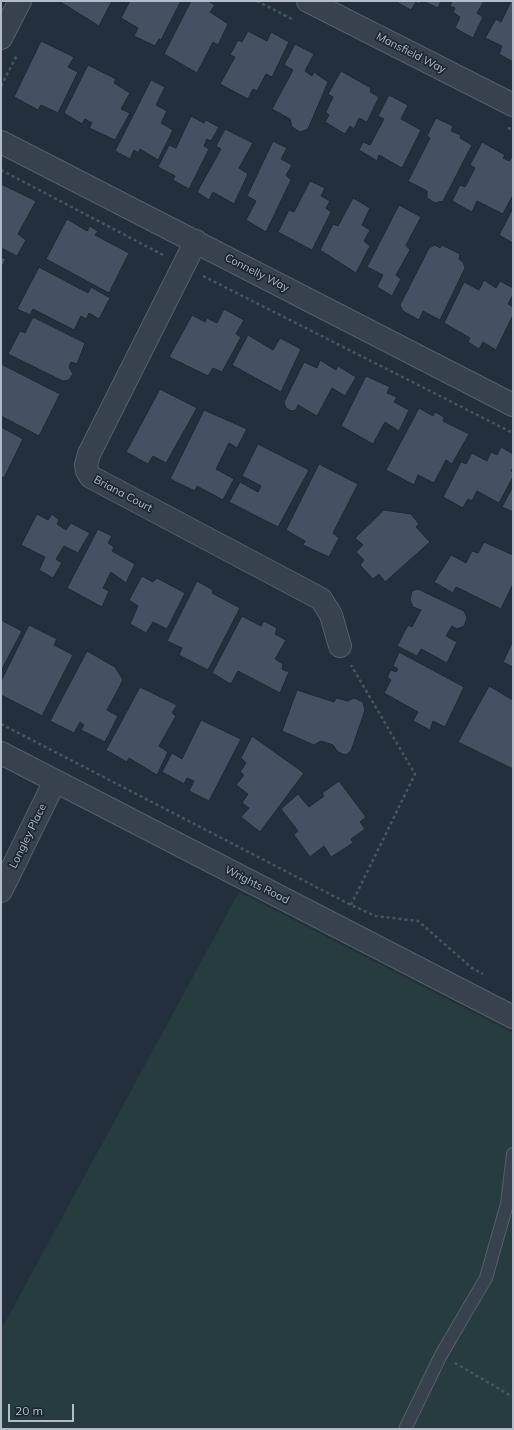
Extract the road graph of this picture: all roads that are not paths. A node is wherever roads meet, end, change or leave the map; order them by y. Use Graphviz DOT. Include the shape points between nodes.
graph roads {
  1 [pos="20,1"];
  2 [pos="308,1"];
  3 [pos="1,38"];
  4 [pos="513,105"];
  5 [pos="1,142"];
  6 [pos="196,241"];
  7 [pos="513,404"];
  8 [pos="340,646"];
  9 [pos="1,753"];
  10 [pos="55,781"];
  11 [pos="1,891"];
  12 [pos="513,1017"];
  13 [pos="513,1154"];
  14 [pos="405,1429"];
  1 -- 3 [label="street"];
  2 -- 4 [label="street, Mansfield Way"];
  5 -- 6 [label="street, Connelly Way"];
  6 -- 7 [label="street, Connelly Way"];
  6 -- 8 [label="street, Briana Court" via="89,454 87,471 91,477 322,599 331,615"];
  9 -- 10 [label="street, Wrights Road"];
  10 -- 11 [label="street, Longley Place"];
  10 -- 12 [label="street, Wrights Road"];
  13 -- 14 [label="lane" via="507,1204 486,1278 440,1355"];
}
